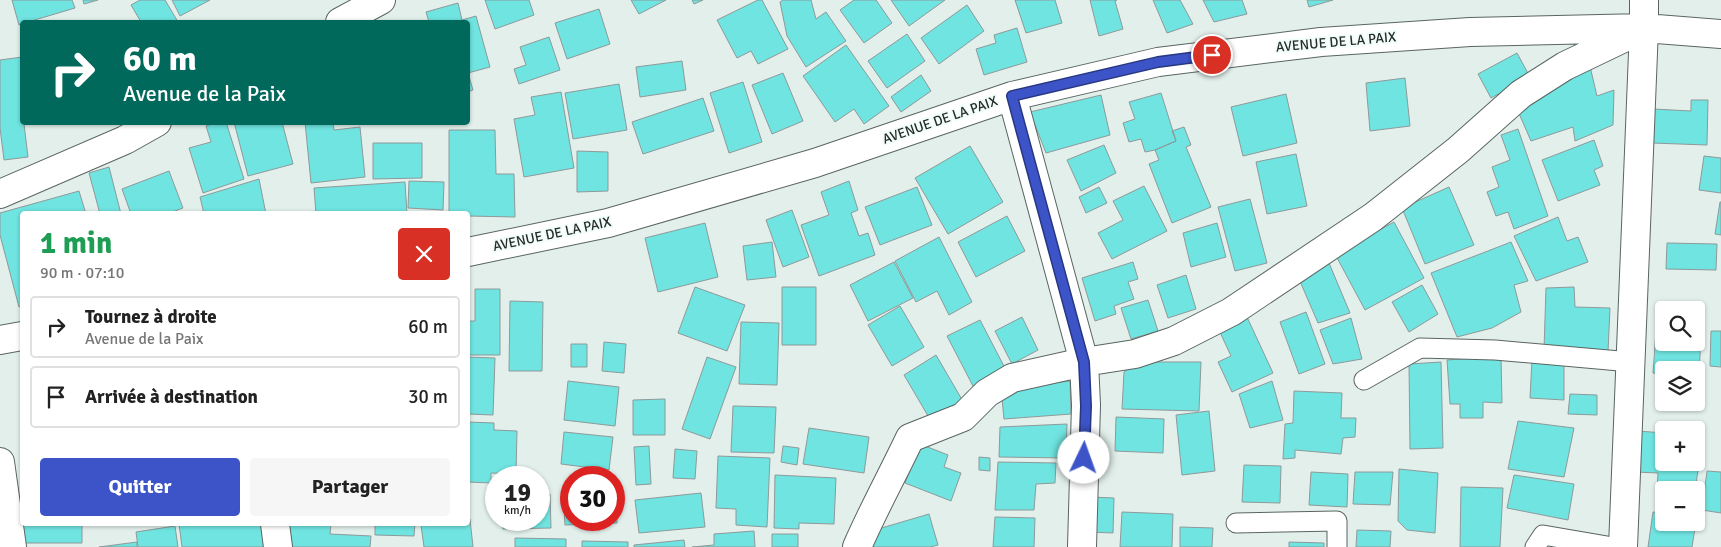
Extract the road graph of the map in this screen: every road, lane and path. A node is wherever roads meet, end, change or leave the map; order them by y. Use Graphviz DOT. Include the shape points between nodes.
graph roads {
  1 [pos="382,0"];
  2 [pos="1644,0"];
  3 [pos="344,20"];
  4 [pos="1644,28"];
  5 [pos="1721,34"];
  6 [pos="1012,96"];
  7 [pos="152,125"];
  8 [pos="0,194"];
  9 [pos="470,252"];
  10 [pos="20,336"];
  11 [pos="0,340"];
  12 [pos="1084,362"];
  13 [pos="1631,362"];
  14 [pos="1364,380"];
  15 [pos="0,462"];
  16 [pos="1236,523"];
  17 [pos="275,526"];
  18 [pos="12,547"];
  19 [pos="278,547"];
  20 [pos="857,547"];
  21 [pos="1082,547"];
  22 [pos="1337,547"];
  23 [pos="1535,547"];
  24 [pos="1613,547"];
  25 [pos="1623,547"];
  1 -- 3 [label="street"];
  2 -- 4 [label="street"];
  4 -- 5 [label="street, AVENUE DE LA PAIX"];
  4 -- 6 [label="street, AVENUE DE LA PAIX" via="1470,32 1321,42 1158,62"];
  4 -- 12 [label="street" via="1566,66 1521,94 1458,150 1373,217 1230,312 1174,341 1135,354"];
  4 -- 13 [label="street"];
  6 -- 9 [label="street, AVENUE DE LA PAIX" via="815,163 608,223"];
  6 -- 12 [label="street"];
  7 -- 8 [label="street"];
  10 -- 11 [label="street"];
  12 -- 20 [label="street" via="1012,378 987,393 963,417 910,438"];
  12 -- 21 [label="street"];
  13 -- 14 [label="lane" via="1495,350 1420,348"];
  13 -- 25 [label="street"];
  15 -- 18 [label="street"];
  16 -- 22 [label="lane" via="1337,522"];
  17 -- 19 [label="street"];
  23 -- 24 [label="lane" via="1542,535"];
}
